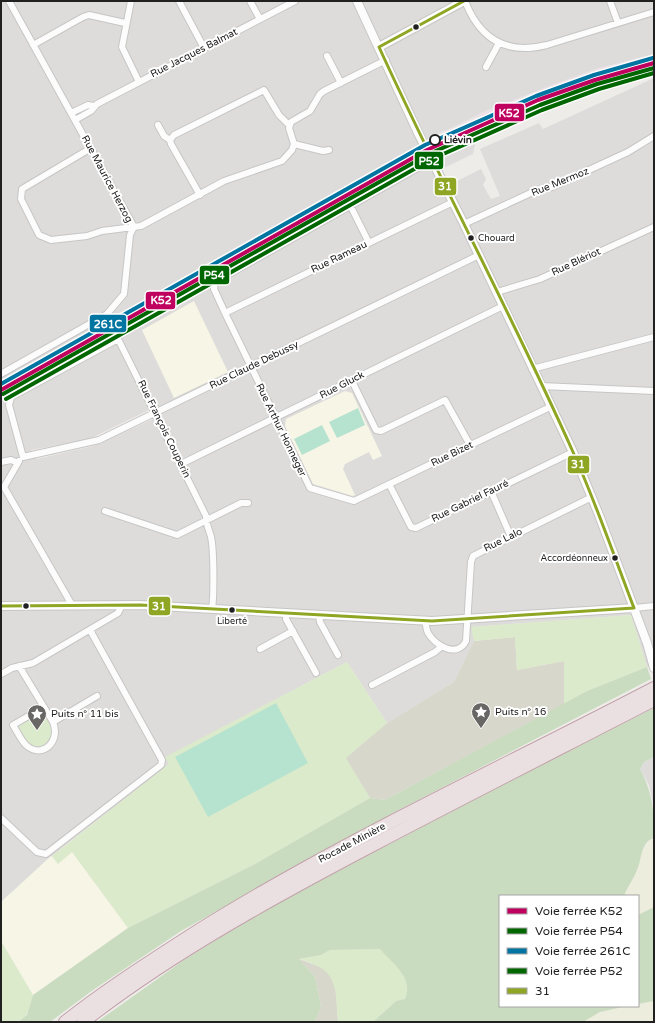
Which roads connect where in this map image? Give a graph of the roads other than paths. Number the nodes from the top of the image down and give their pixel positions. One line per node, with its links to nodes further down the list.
1 (9, 1): 14 (street, Rue Maurice Herzog)
2 (131, 1): 11 (street)
3 (179, 1): 16 (street)
4 (250, 1): 10 (street)
5 (295, 1): 10 (street, Rue Jacques Balmat)
6 (357, 1): 15 (street)
7 (465, 1): 13 (street); 15 (street)
8 (610, 1): 12 (street)
9 (654, 12): 12 (street)
10 (260, 19): 16 (street, Rue Jacques Balmat)
11 (126, 23): 14 (street); 20 (street)
12 (618, 23): 13 (street)
13 (499, 43): 19 (street)
14 (33, 45): 23 (street, Rue Maurice Herzog)
15 (379, 47): 18 (street)
16 (204, 48): 20 (street, Rue Jacques Balmat)
17 (327, 56): 21 (street)
18 (386, 60): 21 (street); 32 (street)
19 (486, 67)
20 (139, 82): 22 (street, Rue Jacques Balmat)
21 (341, 83): 26 (street)
22 (94, 106): 23 (street, Rue Jacques Balmat); 24 (street, Rue Jacques Balmat)
23 (72, 113): 24 (street, Rue Maurice Herzog)
24 (75, 120): 30 (street, Rue Maurice Herzog)
25 (158, 125): 28 (street)
26 (289, 125): 28 (street); 29 (street)
27 (654, 136): 36 (street, Rue Mermoz)
28 (170, 140): 33 (street)
29 (294, 144): 31 (street); 33 (street)
30 (91, 148): 37 (street, Rue Maurice Herzog); 37 (street)
31 (329, 150)
32 (432, 160): 34 (street); 35 (street)
33 (200, 195): 37 (street)
34 (453, 202): 36 (street); 39 (street, Rue Rameau)
35 (350, 205): 39 (street); 43 (street, Rue Arthur Honneger)
36 (464, 224): 40 (street)
37 (134, 227): 47 (street, Rue Maurice Herzog)
38 (654, 227): 41 (street, Rue Blériot)
39 (369, 243): 43 (street, Rue Rameau)
40 (479, 255): 41 (street); 45 (street, Rue Claude Debussy)
41 (497, 292): 42 (street)
42 (503, 306): 46 (street); 48 (street, Rue Gluck)
43 (225, 313): 45 (street, Rue Arthur Honneger)
44 (654, 337): 46 (street)
45 (251, 367): 52 (street, Rue Claude Debussy); 53 (street, Rue Arthur Honneger)
46 (532, 370): 49 (street)
47 (1, 374)
48 (352, 381): 53 (street, Rue Gluck); 54 (street)
49 (541, 386): 50 (street); 51 (street)
50 (654, 391)
51 (550, 407): 54 (street, Rue Bizet); 55 (street)
52 (155, 413): 56 (street, Rue Claude Debussy); 56 (street, Rue François Couperin); 59 (street, Rue François Couperin)
53 (276, 418): 59 (street, Rue Gluck); 64 (street, Rue Arthur Honneger)
54 (470, 445): 60 (street, Rue Bizet)
55 (573, 452): 62 (street, Rue Gabriel Fauré); 63 (street)
56 (23, 457): 58 (street)
57 (1, 462): 58 (street)
58 (18, 463): 61 (street)
59 (181, 464): 67 (street, Rue François Couperin)
60 (389, 484): 62 (street, Rue Gabriel Fauré); 64 (street, Rue Bizet)
61 (3, 488): 69 (street)
62 (491, 491): 68 (street)
63 (592, 497): 68 (street, Rue Lalo); 73 (street)
64 (354, 501)
65 (248, 503): 67 (street)
66 (105, 511): 67 (street)
67 (206, 520): 74 (street, Rue François Couperin)
68 (511, 537): 78 (street, Rue Lalo)
69 (72, 605): 70 (street); 71 (street)
70 (122, 605): 74 (street); 79 (street)
71 (1, 606)
72 (654, 606): 73 (street)
73 (634, 608): 78 (street); 84 (street)
74 (212, 609): 75 (street)
75 (286, 613): 76 (street); 80 (street)
76 (319, 615): 77 (street); 83 (street)
77 (425, 620): 78 (street); 81 (street)
78 (467, 620): 81 (street, Rue Lalo)
79 (90, 630): 85 (street); 94 (street)
80 (293, 631): 82 (street); 87 (street)
81 (441, 647): 88 (street)
82 (260, 649)
83 (338, 655)
84 (653, 665)
85 (19, 666): 86 (street); 92 (street)
86 (2, 671)
87 (316, 673)
88 (372, 685)
89 (654, 688): 95 (highway, Rocade Minière)
90 (97, 696): 93 (street)
91 (654, 700): 96 (highway, Rocade Minière)
92 (44, 707): 93 (street); 93 (street)
93 (53, 722)
94 (1, 818)
95 (65, 1022)
96 (82, 1022)

